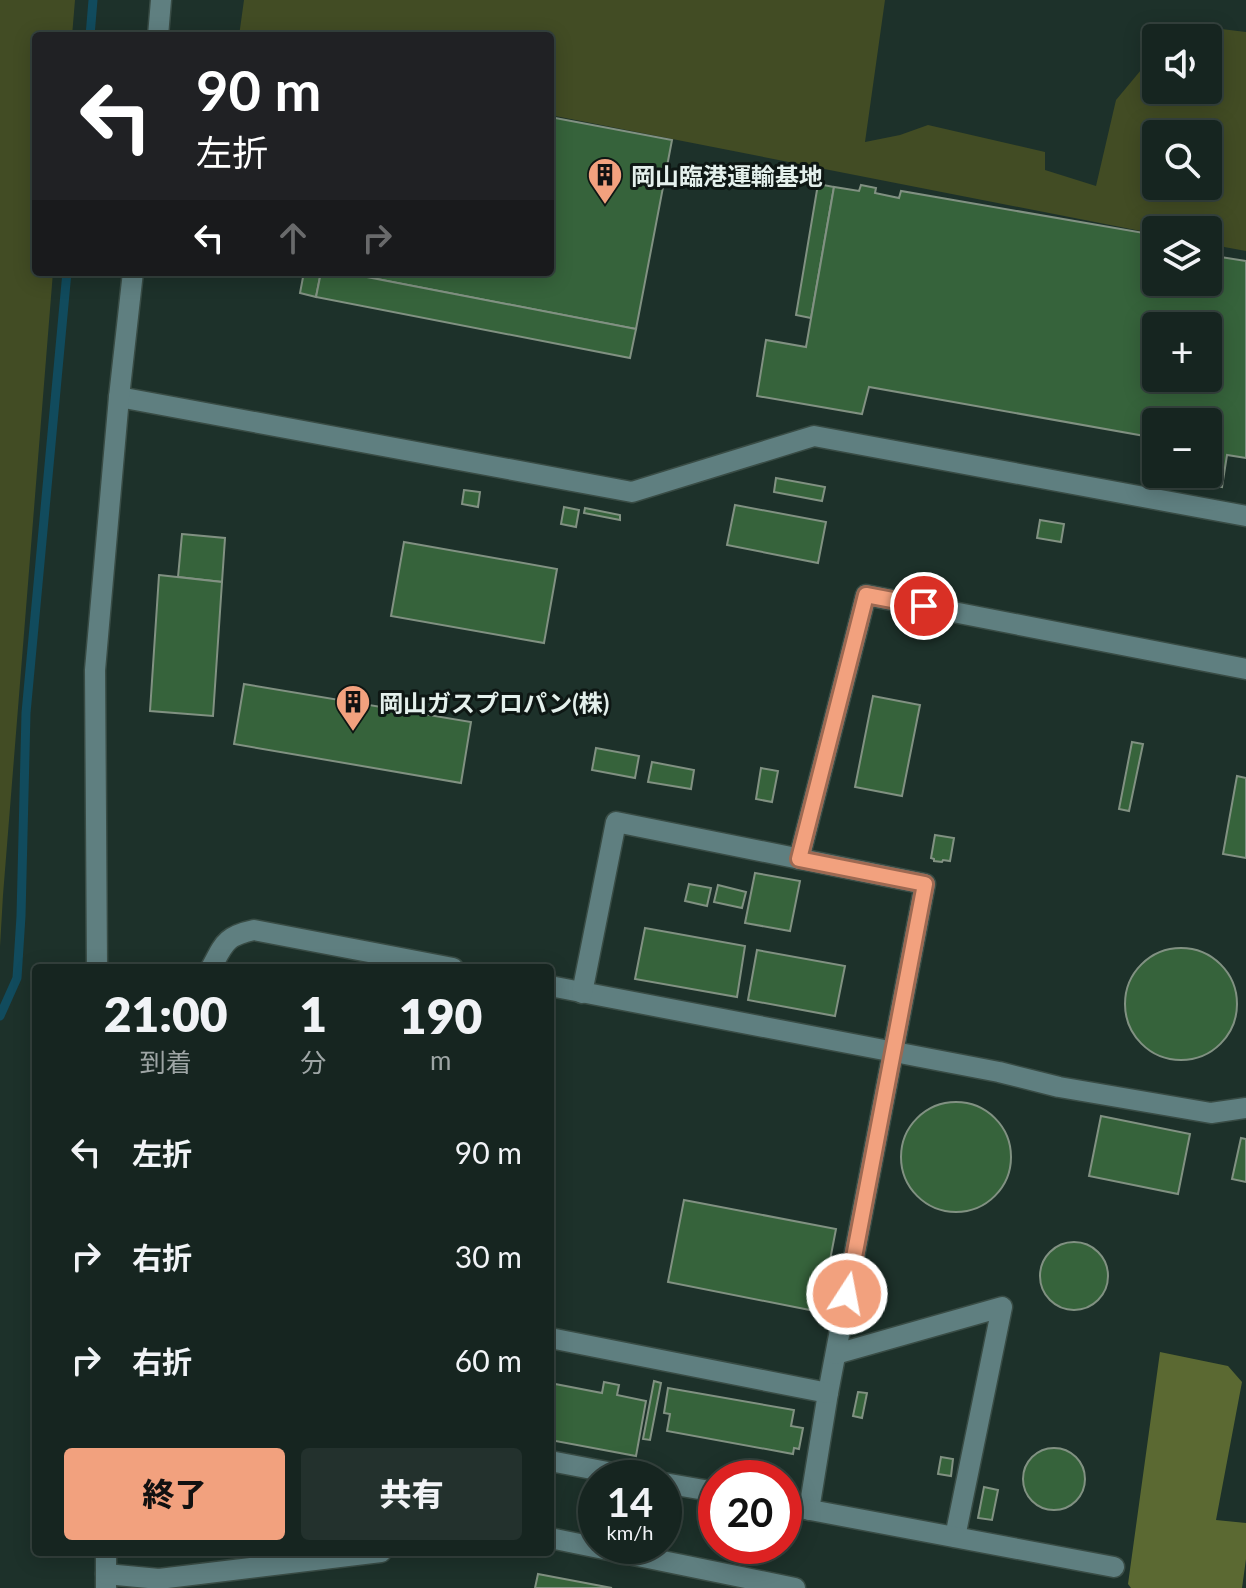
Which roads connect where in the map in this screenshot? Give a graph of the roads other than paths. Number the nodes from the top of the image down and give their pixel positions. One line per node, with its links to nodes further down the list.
1 (161, 0): 2 (street)
2 (158, 32)
3 (133, 276): 4 (street)
4 (119, 397): 5 (street); 8 (street)
5 (1246, 516)
6 (1246, 669): 7 (street)
7 (799, 859): 12 (street); 13 (street)
8 (97, 964)
9 (213, 964): 10 (street)
10 (432, 964)
11 (554, 987): 12 (street)
12 (582, 993): 13 (street)
13 (893, 1051): 14 (street); 16 (street)
14 (1246, 1108)
15 (554, 1339): 17 (street)
16 (836, 1354): 17 (street); 22 (street)
17 (828, 1393): 21 (street)
18 (554, 1462): 19 (street)
19 (578, 1466)
20 (802, 1509): 21 (street)
21 (809, 1510): 22 (street)
22 (955, 1537): 26 (street)
23 (554, 1539): 28 (street)
24 (106, 1556): 27 (street)
25 (348, 1556): 27 (street)
26 (1114, 1567)
27 (106, 1581)
28 (795, 1588)

